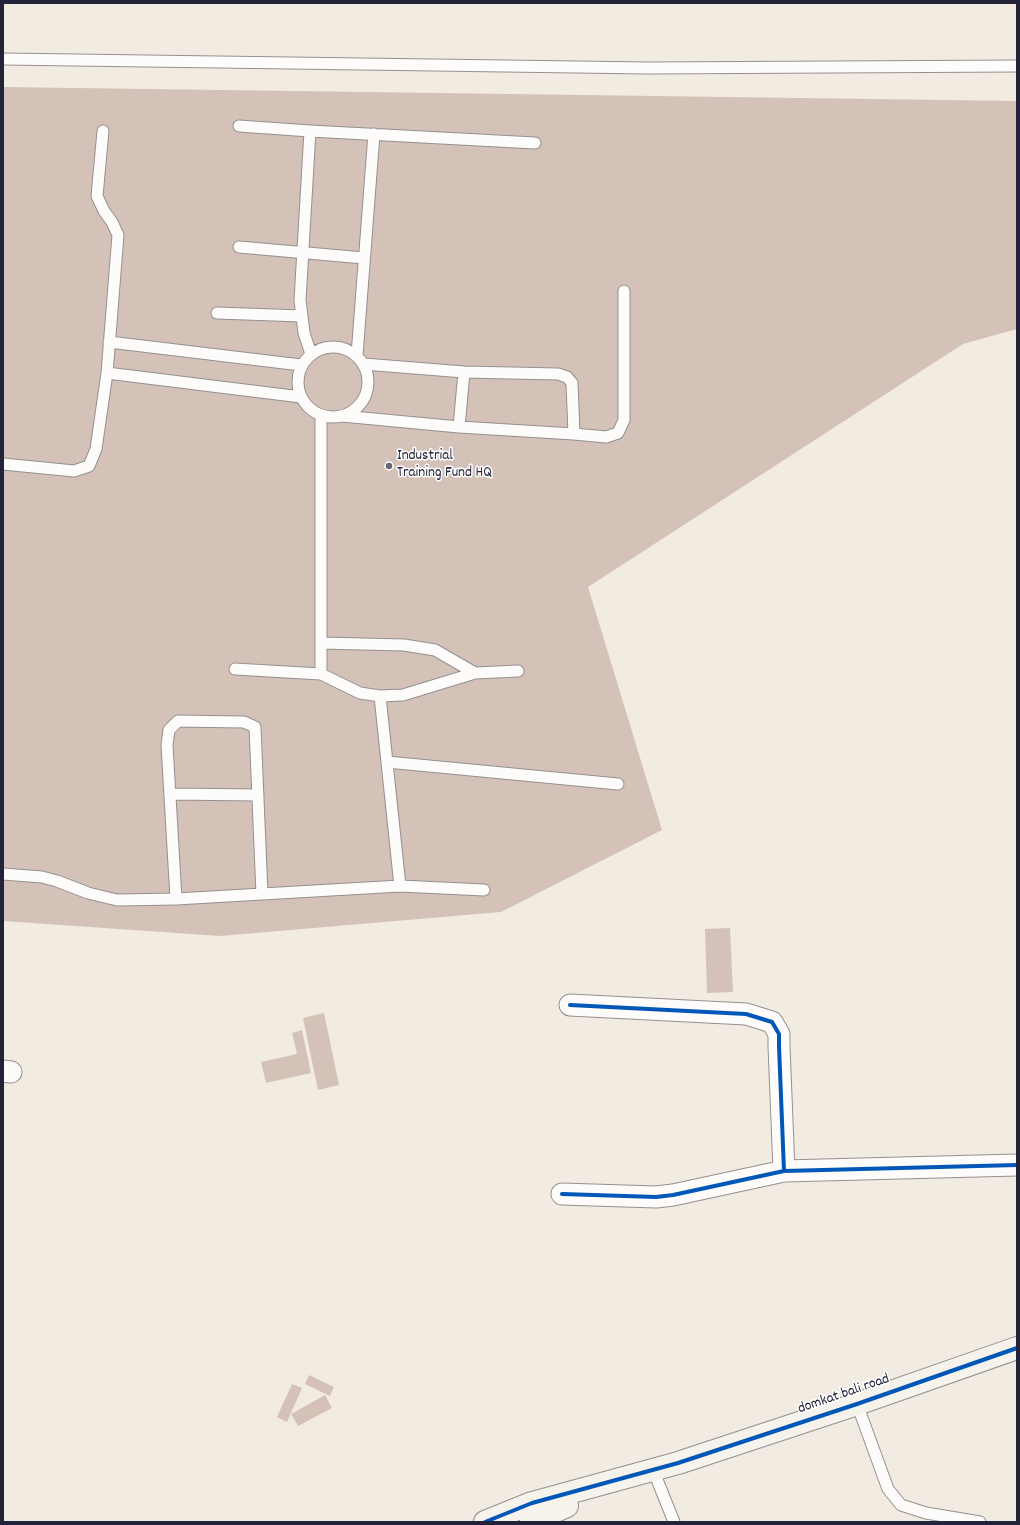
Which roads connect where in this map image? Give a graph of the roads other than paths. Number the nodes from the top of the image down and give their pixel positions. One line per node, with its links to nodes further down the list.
1 (3, 59): 2 (lane)
2 (1017, 66)
3 (239, 126): 5 (lane)
4 (103, 131): 14 (lane)
5 (310, 131): 6 (lane); 9 (lane)
6 (374, 134): 7 (lane); 10 (lane)
7 (535, 143)
8 (239, 247): 9 (lane)
9 (303, 253): 10 (lane); 13 (lane)
10 (364, 258): 16 (lane)
11 (624, 291): 24 (lane)
12 (217, 313): 13 (lane)
13 (302, 316): 15 (lane)
14 (109, 342): 17 (lane); 19 (lane)
15 (311, 354): 16 (lane); 17 (lane)
16 (360, 360): 18 (lane); 22 (lane)
17 (301, 365): 20 (lane)
18 (464, 372): 23 (lane); 24 (lane)
19 (107, 373): 20 (lane); 25 (lane)
20 (300, 397): 21 (lane)
21 (322, 416): 22 (lane); 26 (lane)
22 (342, 416): 23 (lane)
23 (460, 427): 24 (lane)
24 (574, 434)
25 (3, 464)
26 (322, 643): 29 (lane); 30 (lane)
27 (235, 668): 30 (lane)
28 (518, 671): 29 (lane)
29 (475, 673): 31 (lane)
30 (321, 674): 31 (lane)
31 (380, 696): 32 (lane)
32 (387, 762): 33 (lane); 37 (lane)
33 (618, 784)
34 (170, 794): 35 (lane); 35 (lane); 40 (lane)
35 (258, 795): 39 (lane)
36 (3, 874): 40 (lane)
37 (400, 886): 38 (lane); 39 (lane)
38 (484, 890)
39 (262, 894): 40 (lane)
40 (176, 899)
41 (570, 1005): 43 (street)
42 (1017, 1165): 43 (street)
43 (784, 1171): 44 (street)
44 (562, 1194)
45 (1017, 1348): 46 (street, domkat bali road)
46 (857, 1404): 47 (street, domkat bali road); 52 (lane)
47 (678, 1463): 48 (street); 49 (street)
48 (654, 1472): 50 (street); 51 (lane)
49 (485, 1522)
50 (531, 1522)
51 (674, 1522)
52 (980, 1522)

